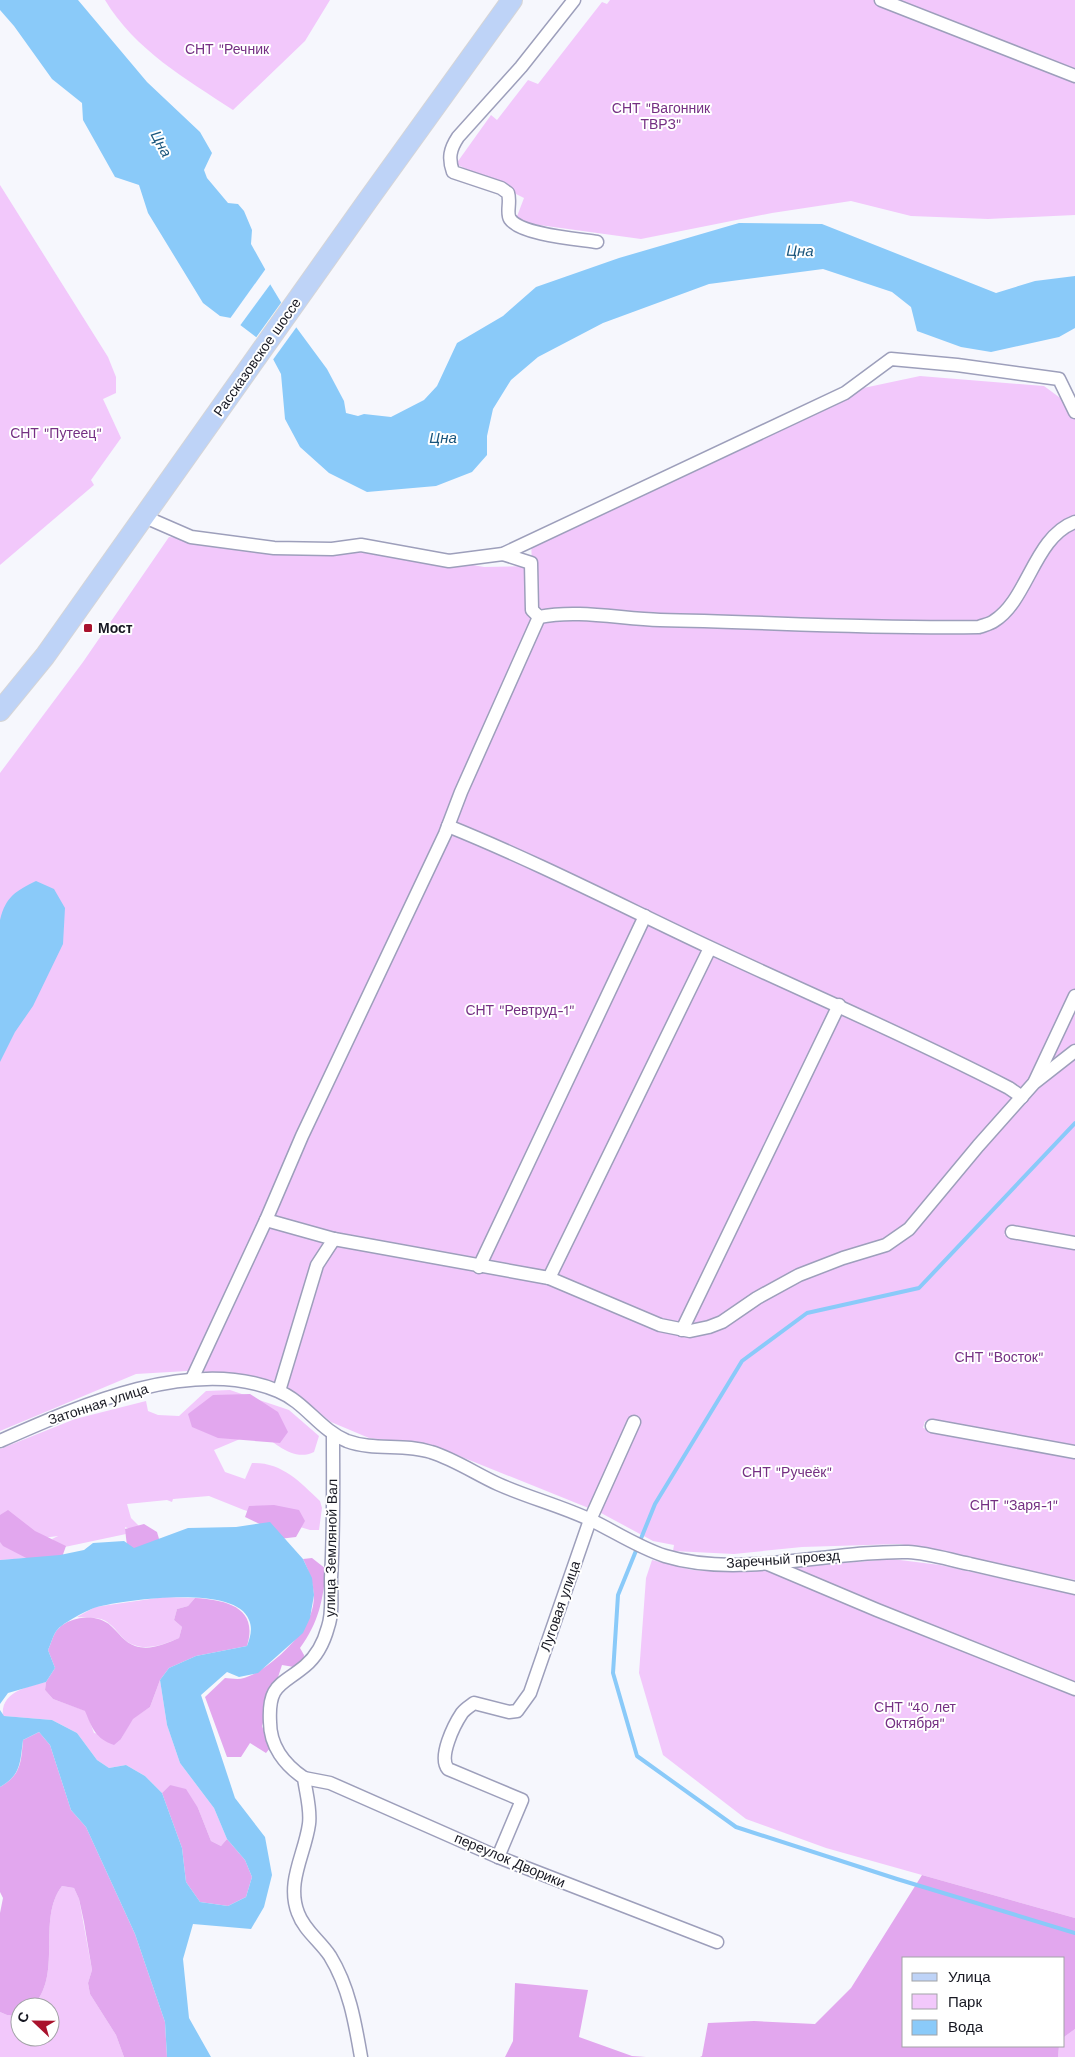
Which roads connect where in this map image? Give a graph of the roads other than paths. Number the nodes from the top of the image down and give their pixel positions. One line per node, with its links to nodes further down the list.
1 (512, 0): 7 (main road, Рассказовское шоссе)
2 (574, 0): 5 (street)
3 (882, 0): 4 (street)
4 (1075, 76)
5 (597, 242)
6 (1075, 412): 9 (street)
7 (145, 517): 9 (street); 11 (main road, Рассказовское шоссе)
8 (1075, 522): 10 (street)
9 (503, 554): 10 (street)
10 (539, 617): 12 (street)
11 (0, 711)
12 (448, 826): 13 (street); 20 (street)
13 (645, 916): 14 (street); 24 (street)
14 (710, 948): 16 (street); 25 (street)
15 (1075, 996): 18 (street)
16 (838, 1005): 19 (street); 26 (street)
17 (1075, 1050): 18 (street)
18 (1034, 1083): 19 (street)
19 (1022, 1097): 26 (street)
20 (266, 1220): 22 (street); 27 (street)
21 (1012, 1232): 23 (street)
22 (334, 1239): 24 (street); 28 (street)
23 (1075, 1243)
24 (479, 1267): 25 (street)
25 (549, 1278): 26 (street)
26 (682, 1330)
27 (192, 1379): 28 (street, Затонная улица); 32 (street, Затонная улица)
28 (279, 1391): 31 (street, Затонная улица)
29 (634, 1422): 34 (street, Луговая улица)
30 (932, 1426): 33 (street)
31 (333, 1434): 34 (street, Заречный проезд); 38 (street, улица Земляной Вал)
32 (0, 1441)
33 (1075, 1452)
34 (590, 1520): 35 (street, Заречный проезд); 39 (street, Луговая улица)
35 (766, 1563): 36 (street, Заречный проезд); 37 (street)
36 (1075, 1588)
37 (1075, 1688)
38 (304, 1778): 39 (street, переулок Дворики); 41 (street)
39 (498, 1857): 40 (street, переулок Дворики)
40 (717, 1942)
41 (361, 2057)

